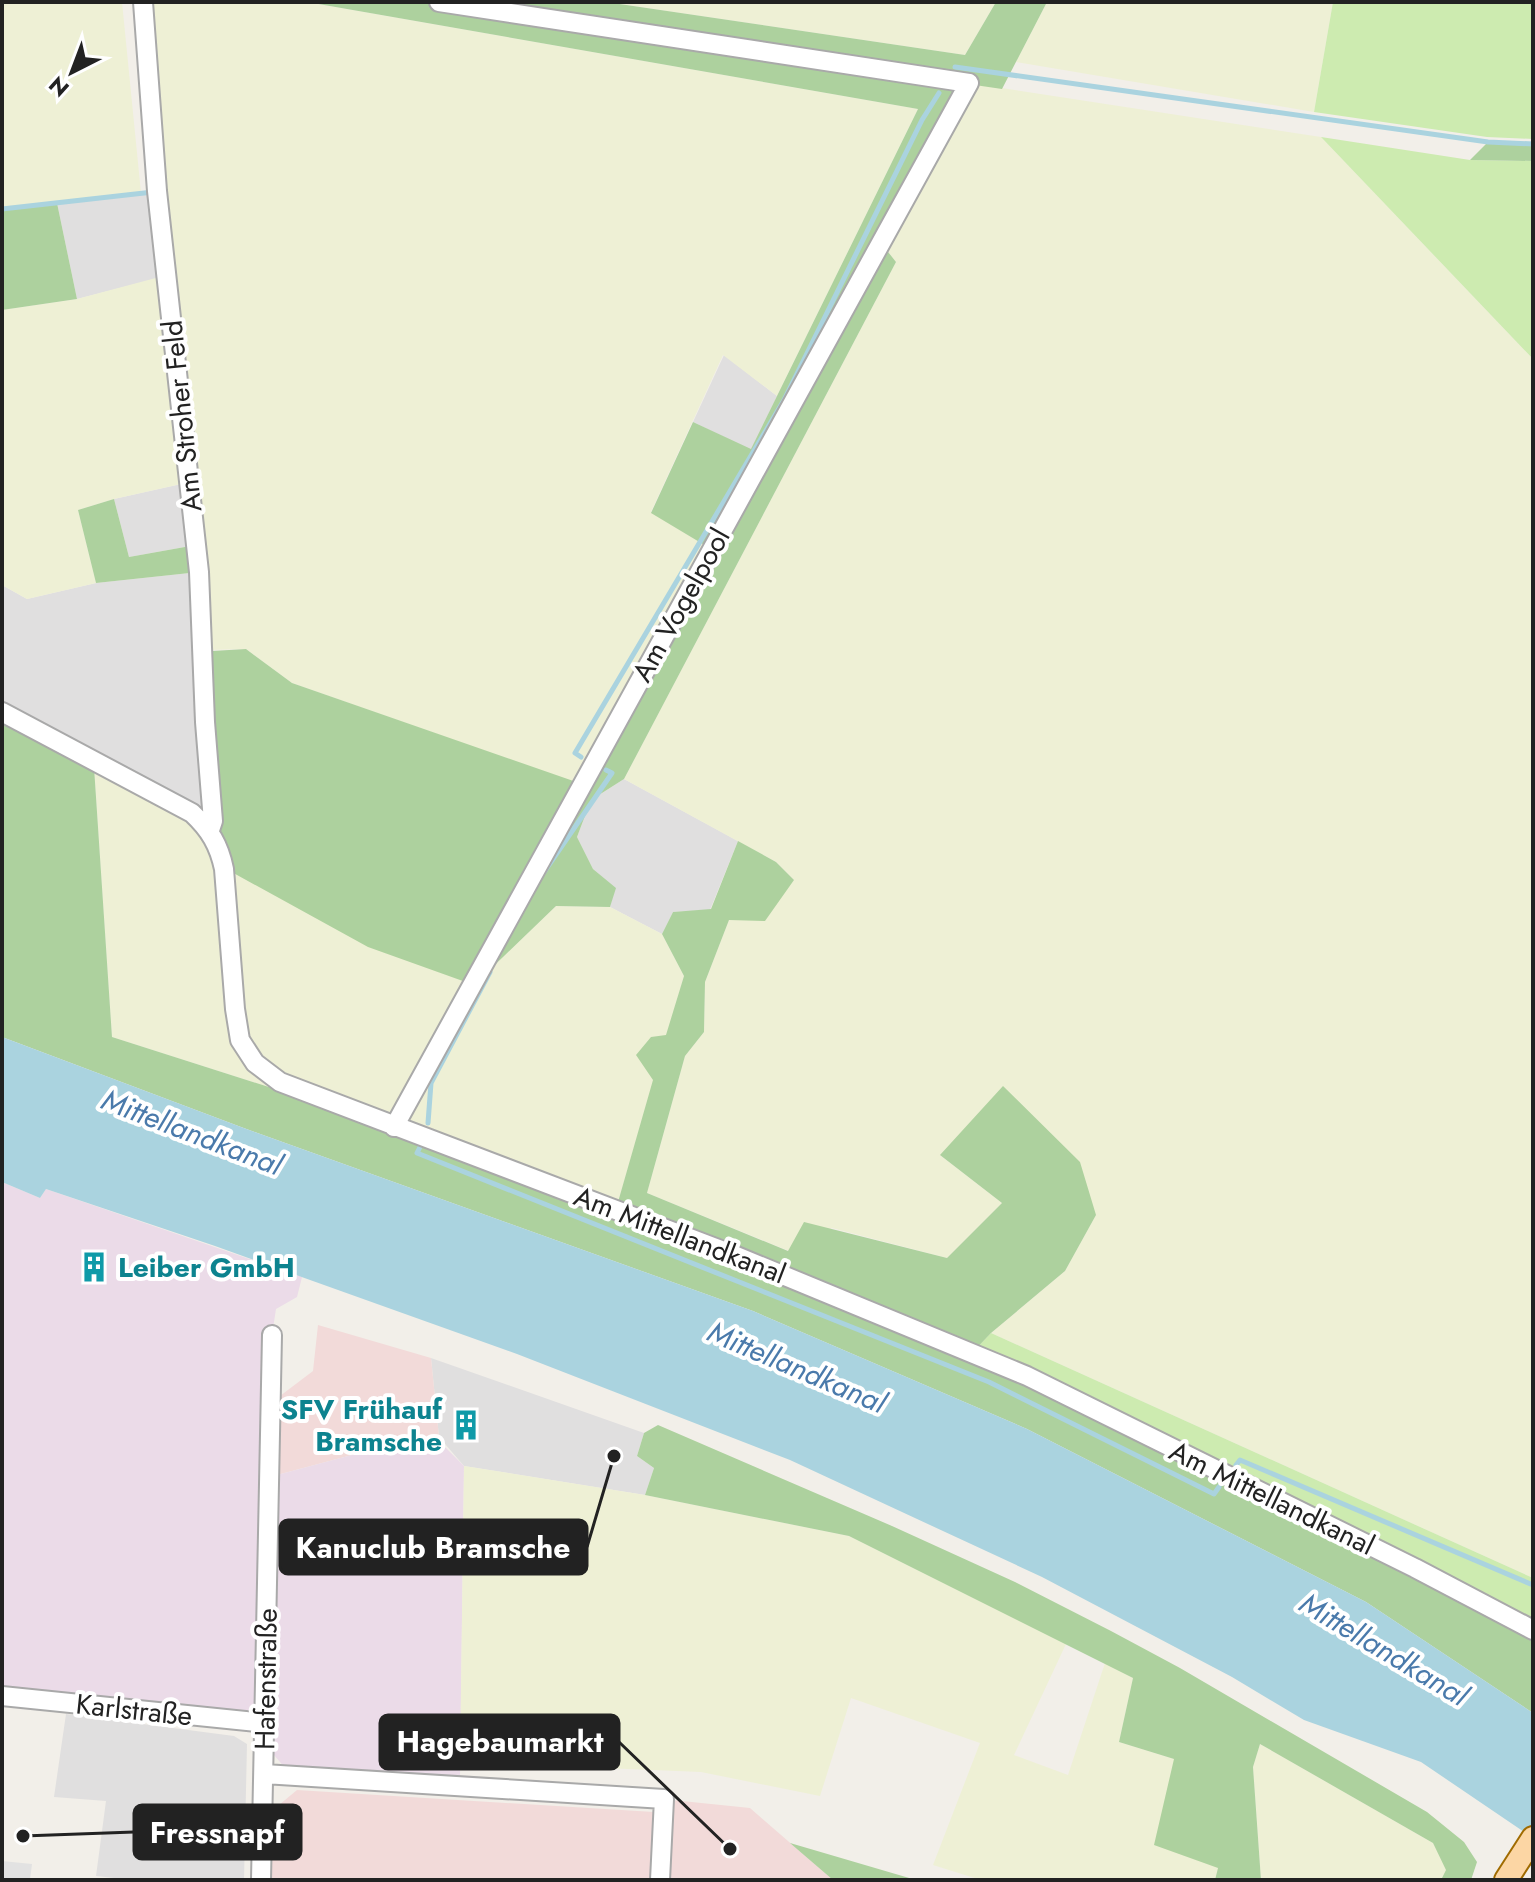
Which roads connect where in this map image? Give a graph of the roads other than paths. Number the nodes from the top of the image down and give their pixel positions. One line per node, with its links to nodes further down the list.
1 (143, 2): 4 (street, Am Stroher Feld)
2 (439, 2): 5 (street, Am Vogelpool)
3 (2, 712): 4 (street)
4 (210, 830): 5 (street, Am Mittellandkanal)
5 (394, 1127): 7 (street, Am Mittellandkanal)
6 (272, 1335): 9 (street, Hafenstraße)
7 (1533, 1630)
8 (2, 1696): 9 (street, Karlstraße)
9 (266, 1723): 10 (street, Hafenstraße)
10 (264, 1774): 12 (street, Hafenstraße); 13 (street)
11 (1531, 1842): 14 (main road)
12 (261, 1880)
13 (660, 1880)
14 (1506, 1880)

